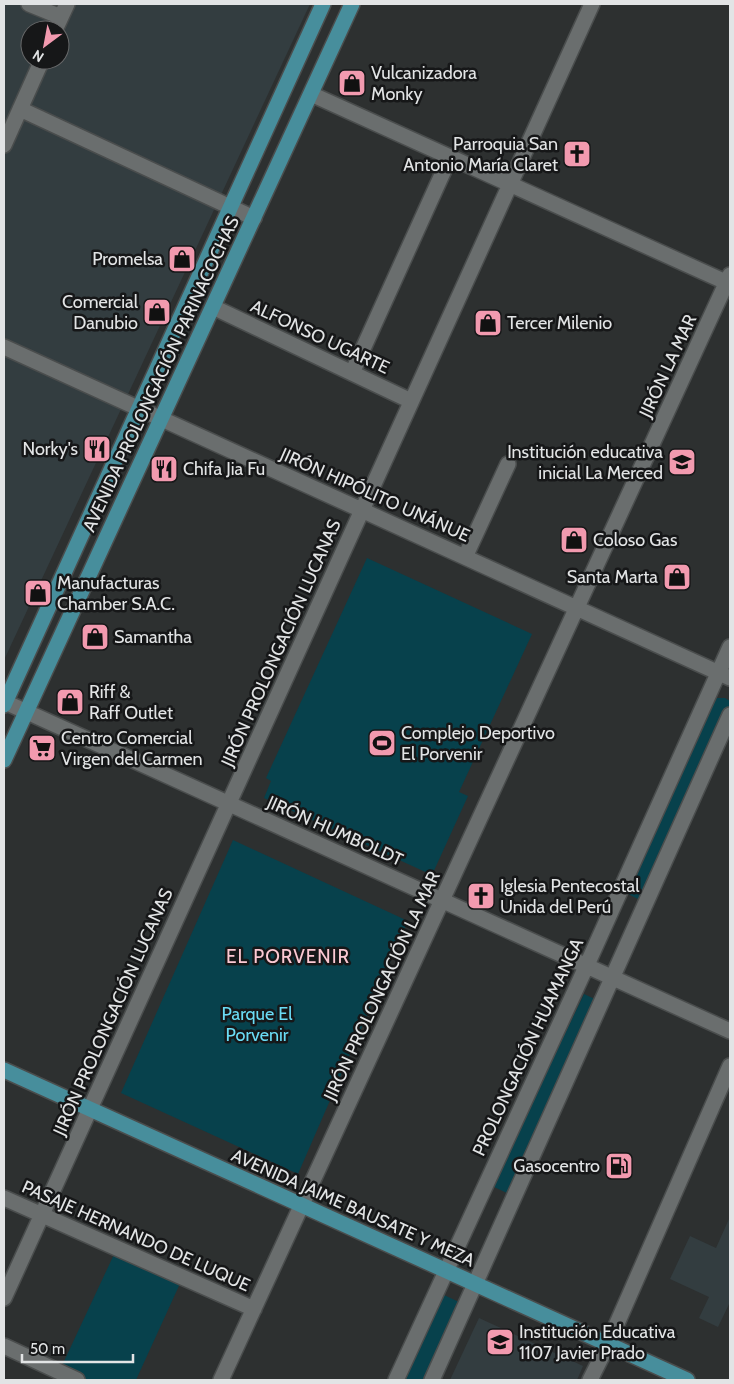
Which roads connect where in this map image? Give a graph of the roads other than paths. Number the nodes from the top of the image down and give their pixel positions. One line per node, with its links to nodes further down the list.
1 (29, 4): 5 (street)
2 (323, 4): 12 (main road, AVENIDA PROLONGACIÓN PARINACOCHAS)
3 (352, 4): 7 (main road, AVENIDA PROLONGACIÓN PARINACOCHAS)
4 (592, 4): 11 (street, JIRÓN PROLONGACIÓN LUCANAS)
5 (61, 17)
6 (38, 70): 8 (street)
7 (311, 94): 10 (street); 13 (main road, AVENIDA PROLONGACIÓN PARINACOCHAS)
8 (20, 109): 9 (street); 12 (street)
9 (4, 145)
10 (450, 157): 11 (street); 17 (street)
11 (510, 184): 14 (street); 18 (street, JIRÓN PROLONGACIÓN LUCANAS)
12 (231, 207): 13 (street); 19 (main road, AVENIDA PROLONGACIÓN PARINACOCHAS)
13 (254, 218): 15 (main road, AVENIDA PROLONGACIÓN PARINACOCHAS)
14 (729, 280): 24 (street, JIRÓN LA MAR)
15 (213, 307): 17 (street, ALFONSO UGARTE); 20 (main road, AVENIDA PROLONGACIÓN PARINACOCHAS)
16 (4, 347): 19 (street, JIRÓN HIPÓLITO UNÁNUE)
17 (352, 373): 18 (street, ALFONSO UGARTE)
18 (411, 401): 22 (street, JIRÓN PROLONGACIÓN LUCANAS)
19 (139, 409): 20 (street, JIRÓN HIPÓLITO UNÁNUE); 27 (main road, AVENIDA PROLONGACIÓN PARINACOCHAS)
20 (161, 419): 22 (street, JIRÓN HIPÓLITO UNÁNUE); 28 (main road, AVENIDA PROLONGACIÓN PARINACOCHAS)
21 (508, 464): 23 (street)
22 (362, 510): 23 (street, JIRÓN HIPÓLITO UNÁNUE); 31 (street, JIRÓN PROLONGACIÓN LUCANAS)
23 (465, 557): 24 (street, JIRÓN HIPÓLITO UNÁNUE)
24 (577, 608): 26 (street, JIRÓN HIPÓLITO UNÁNUE); 32 (street, JIRÓN PROLONGACIÓN LA MAR)
25 (730, 647): 26 (street, PROLONGACIÓN HUAMANGA)
26 (725, 676): 33 (street, PROLONGACIÓN HUAMANGA)
27 (4, 704): 28 (street, JIRÓN HUMBOLDT)
28 (26, 712): 30 (main road, AVENIDA PROLONGACIÓN PARINACOCHAS); 31 (street, JIRÓN HUMBOLDT)
29 (730, 715): 34 (street)
30 (4, 760)
31 (229, 804): 32 (street, JIRÓN HUMBOLDT); 38 (street, JIRÓN PROLONGACIÓN LUCANAS)
32 (442, 900): 33 (street, JIRÓN HUMBOLDT); 40 (street, JIRÓN PROLONGACIÓN LA MAR)
33 (586, 967): 34 (street, JIRÓN HUMBOLDT); 42 (street, PROLONGACIÓN HUAMANGA)
34 (611, 978): 35 (street, JIRÓN HUMBOLDT); 43 (street)
35 (730, 1032)
36 (730, 1066): 46 (street)
37 (4, 1070): 38 (main road, AVENIDA JAIME BAUSATE Y MEZA)
38 (90, 1109): 40 (main road, AVENIDA JAIME BAUSATE Y MEZA); 41 (street, JIRÓN PROLONGACIÓN LUCANAS)
39 (4, 1198): 41 (street, PASAJE HERNANDO DE LUQUE)
40 (301, 1205): 42 (main road, AVENIDA JAIME BAUSATE Y MEZA); 45 (street, JIRÓN PROLONGACIÓN LA MAR)
41 (42, 1215): 44 (street, JIRÓN PROLONGACIÓN LUCANAS); 45 (street, PASAJE HERNANDO DE LUQUE)
42 (446, 1271): 43 (main road, AVENIDA JAIME BAUSATE Y MEZA); 50 (street, PROLONGACIÓN HUAMANGA)
43 (475, 1284): 46 (main road, AVENIDA JAIME BAUSATE Y MEZA); 51 (street)
44 (4, 1298)
45 (254, 1308): 49 (street, JIRÓN PROLONGACIÓN LA MAR)
46 (608, 1344): 52 (street); 53 (main road, AVENIDA JAIME BAUSATE Y MEZA)
47 (4, 1346): 48 (street)
48 (77, 1380)
49 (220, 1380)
50 (396, 1380)
51 (432, 1380)
52 (590, 1380)
53 (687, 1380)

